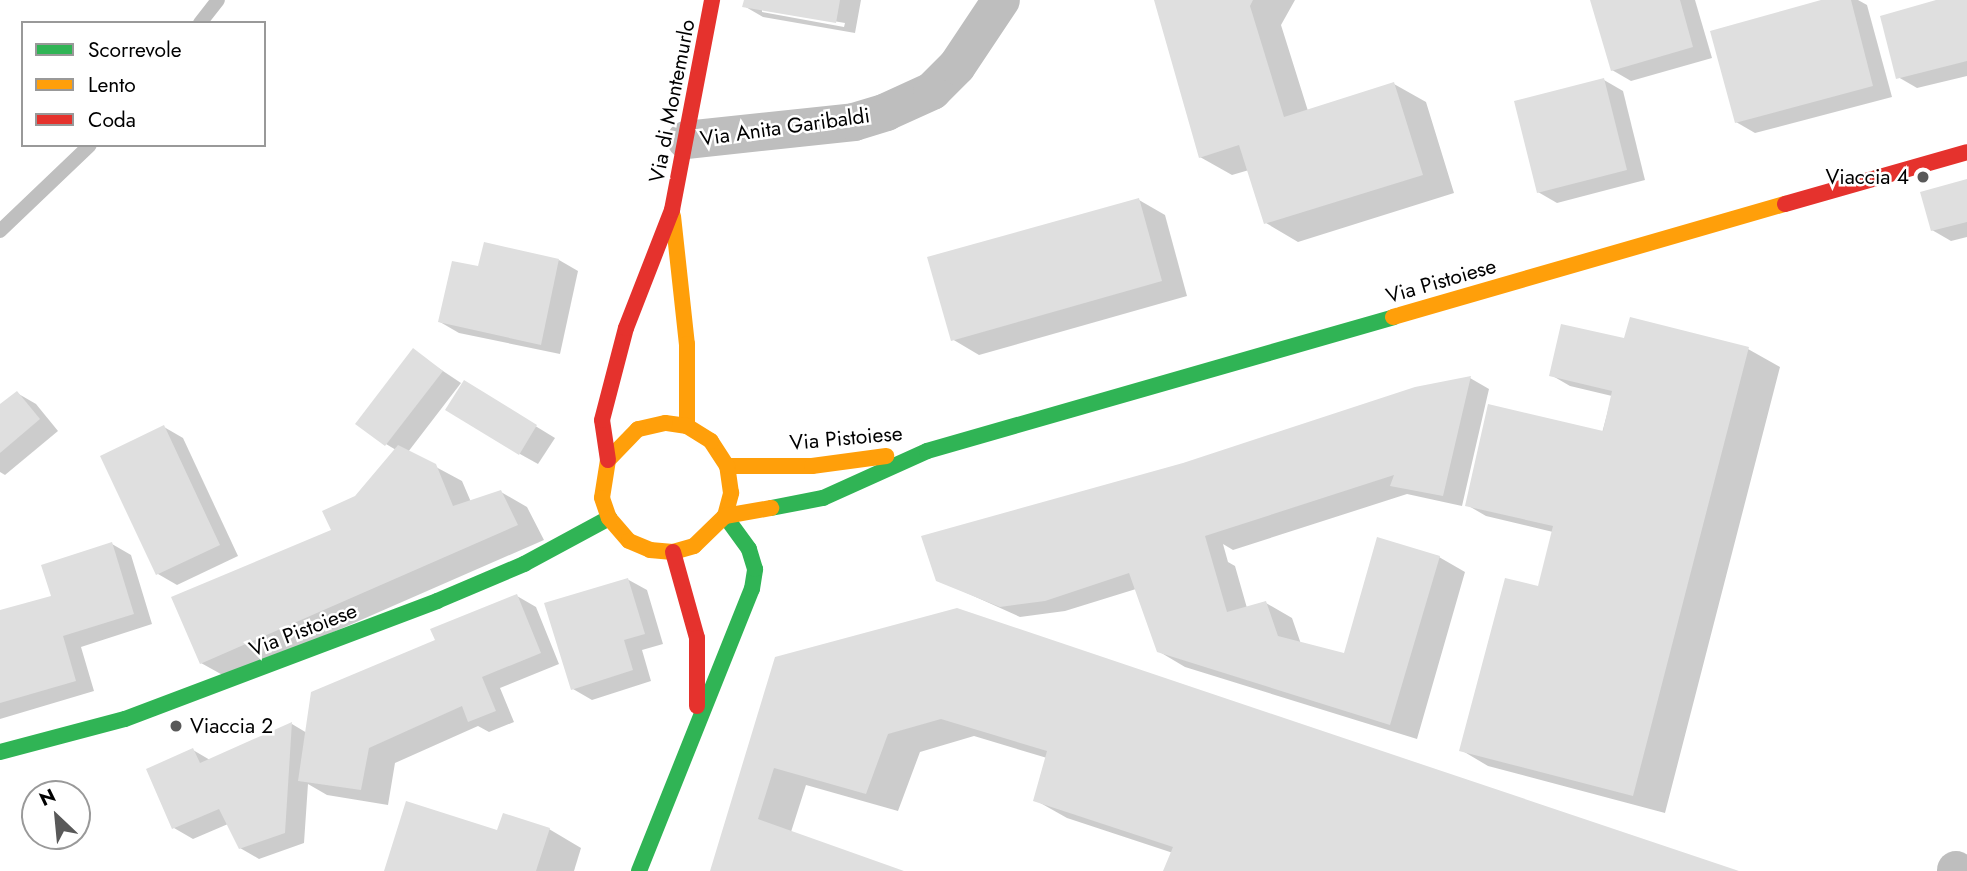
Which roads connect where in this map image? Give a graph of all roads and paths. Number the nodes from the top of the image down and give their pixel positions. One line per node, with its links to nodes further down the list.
1 (712, 0): 3 (main road, Via di Montemurlo)
2 (1001, 0): 3 (street, Via Anita Garibaldi)
3 (687, 140): 5 (main road, Via di Montemurlo)
4 (1967, 152): 7 (main road, Via Pistoiese)
5 (673, 210): 6 (main road, Via di Montemurlo); 8 (main road, Via di Montemurlo)
6 (687, 426): 8 (main road); 9 (main road)
7 (927, 451): 9 (main road, Via Pistoiese); 10 (main road, Via Pistoiese)
8 (608, 460): 11 (main road)
9 (727, 466): 10 (main road)
10 (725, 516): 12 (main road); 13 (main road)
11 (609, 517): 12 (main road); 14 (main road, Via Pistoiese)
12 (673, 552): 13 (main road)
13 (696, 726): 15 (main road)
14 (0, 752)
15 (639, 871)

